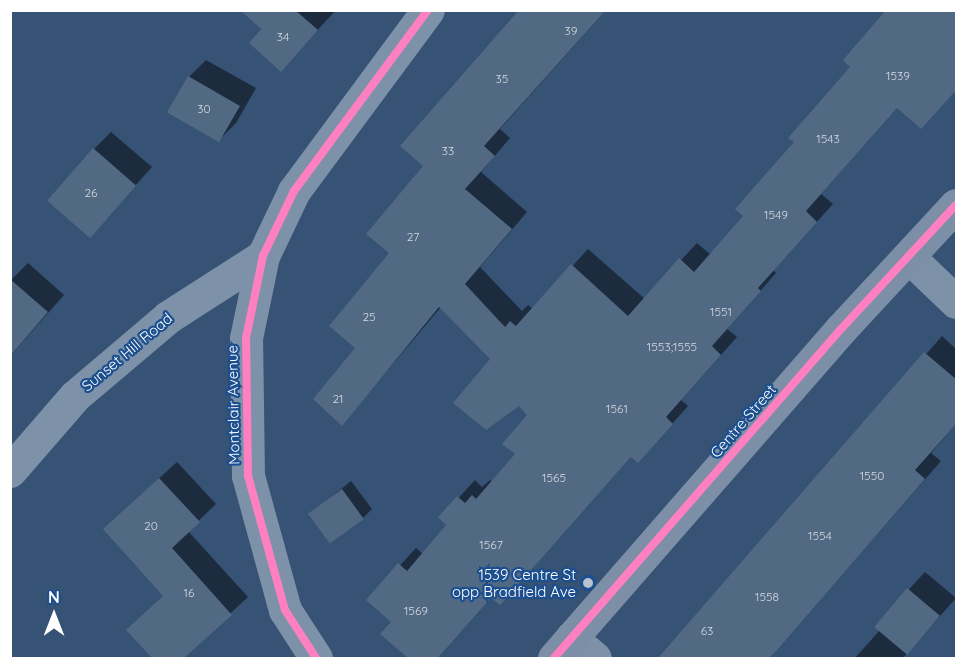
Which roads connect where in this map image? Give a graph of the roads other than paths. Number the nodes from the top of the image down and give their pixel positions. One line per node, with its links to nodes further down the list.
1 (428, 10): 3 (street, Montclair Avenue)
2 (957, 205): 4 (main road, Centre Street)
3 (263, 256): 6 (street, Sunset Hill Road); 8 (street, Montclair Avenue)
4 (910, 258): 5 (street); 7 (main road, Centre Street)
5 (957, 302)
6 (10, 471)
7 (573, 652)
8 (316, 658)

